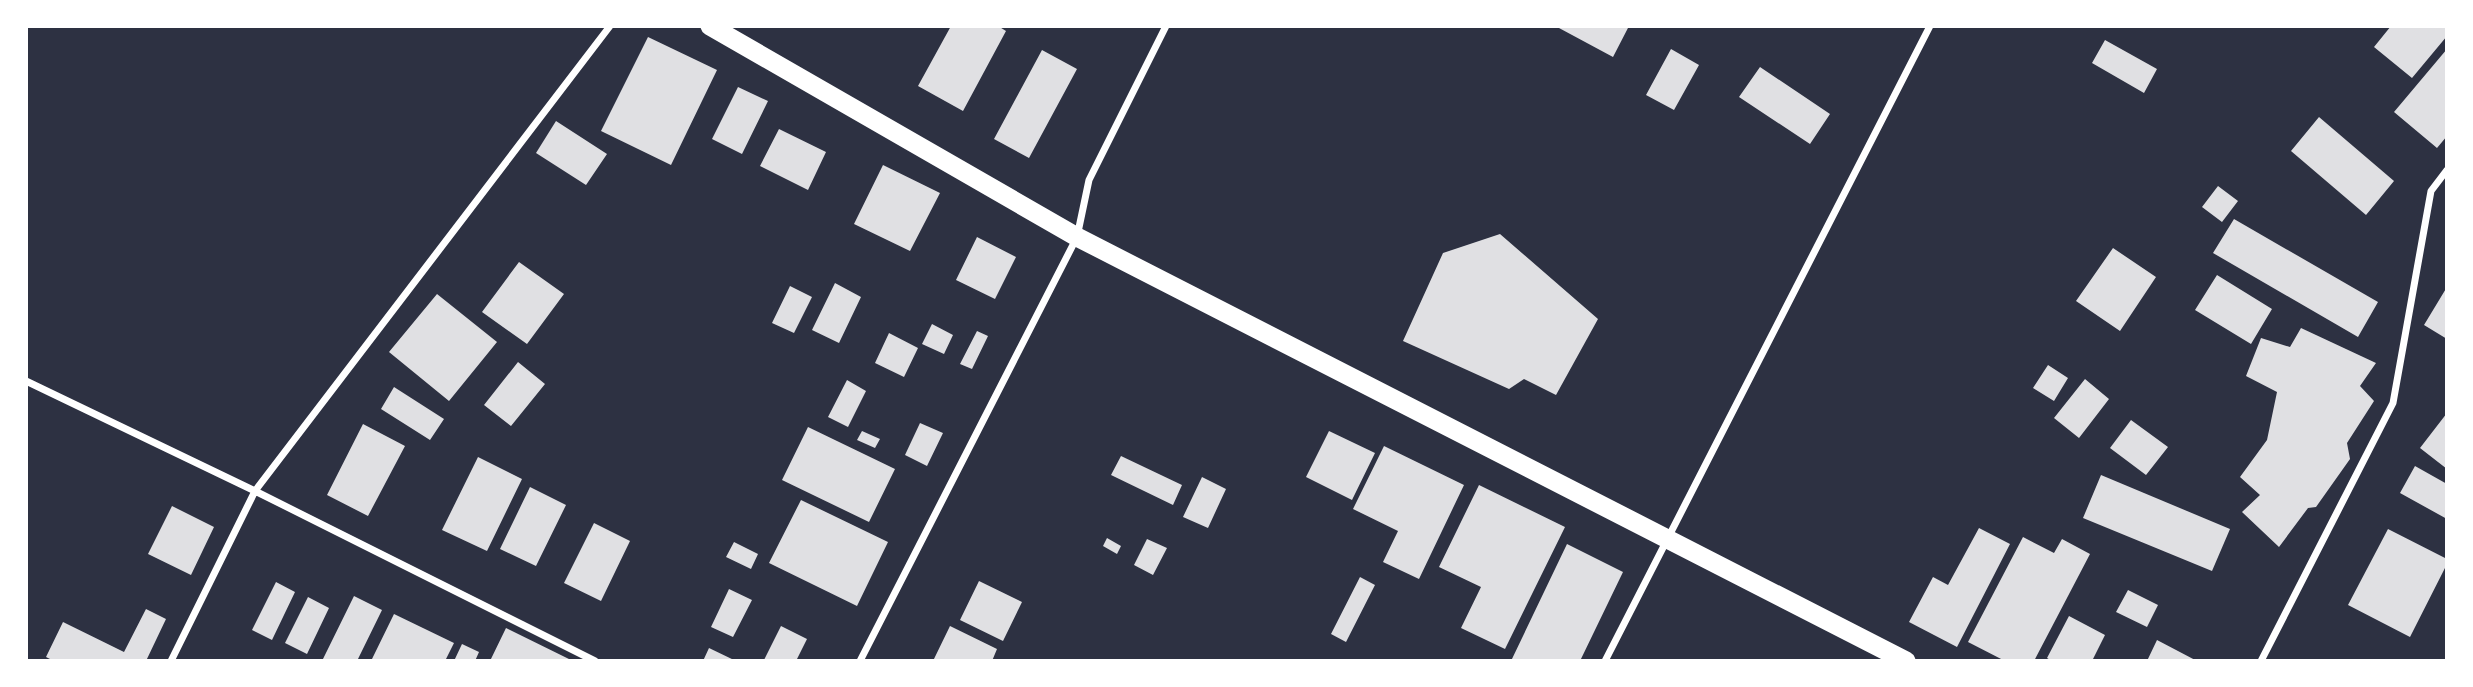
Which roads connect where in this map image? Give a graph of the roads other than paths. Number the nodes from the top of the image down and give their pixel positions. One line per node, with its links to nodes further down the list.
1 (610, 26): 8 (street)
2 (710, 26): 6 (highway)
3 (1166, 26): 6 (street)
4 (1930, 26): 9 (street)
5 (2447, 170): 15 (street)
6 (1077, 237): 9 (highway); 12 (street)
7 (26, 381): 8 (street)
8 (255, 491): 10 (street); 11 (street)
9 (1667, 538): 13 (street); 14 (highway)
10 (171, 661)
11 (595, 661)
12 (860, 661)
13 (1605, 661)
14 (1906, 661)
15 (2261, 661)

